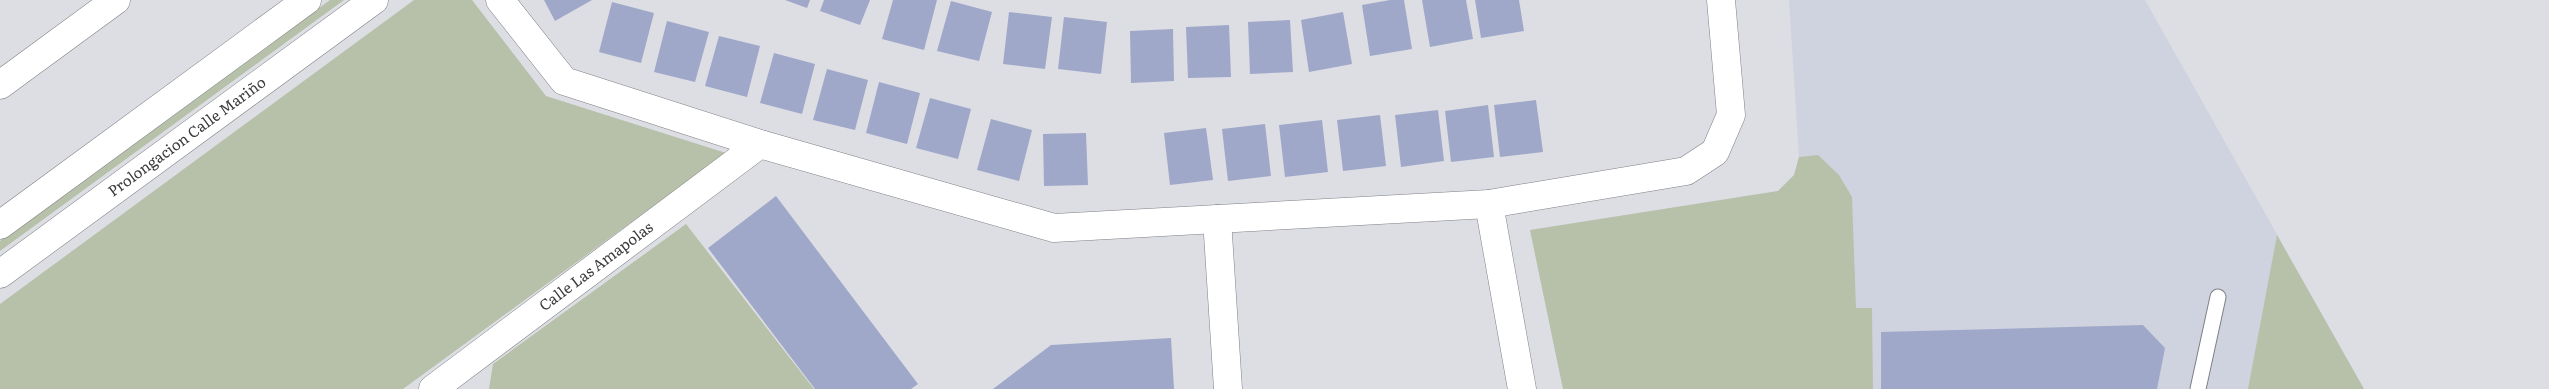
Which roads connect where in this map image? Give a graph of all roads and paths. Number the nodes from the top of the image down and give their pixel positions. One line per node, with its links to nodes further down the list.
1 (116, 0): 6 (street)
2 (306, 0): 10 (street)
3 (374, 0): 11 (street, Prolongacion Calle Mariño)
4 (500, 0): 7 (street)
5 (1721, 0): 8 (street)
6 (0, 85)
7 (760, 144): 9 (street); 13 (street, Calle Las Amapolas)
8 (1489, 204): 9 (street); 15 (street)
9 (1217, 219): 14 (street)
10 (0, 224)
11 (0, 274)
12 (2218, 297): 16 (lane)
13 (438, 388)
14 (1228, 389)
15 (1522, 389)
16 (2198, 389)

